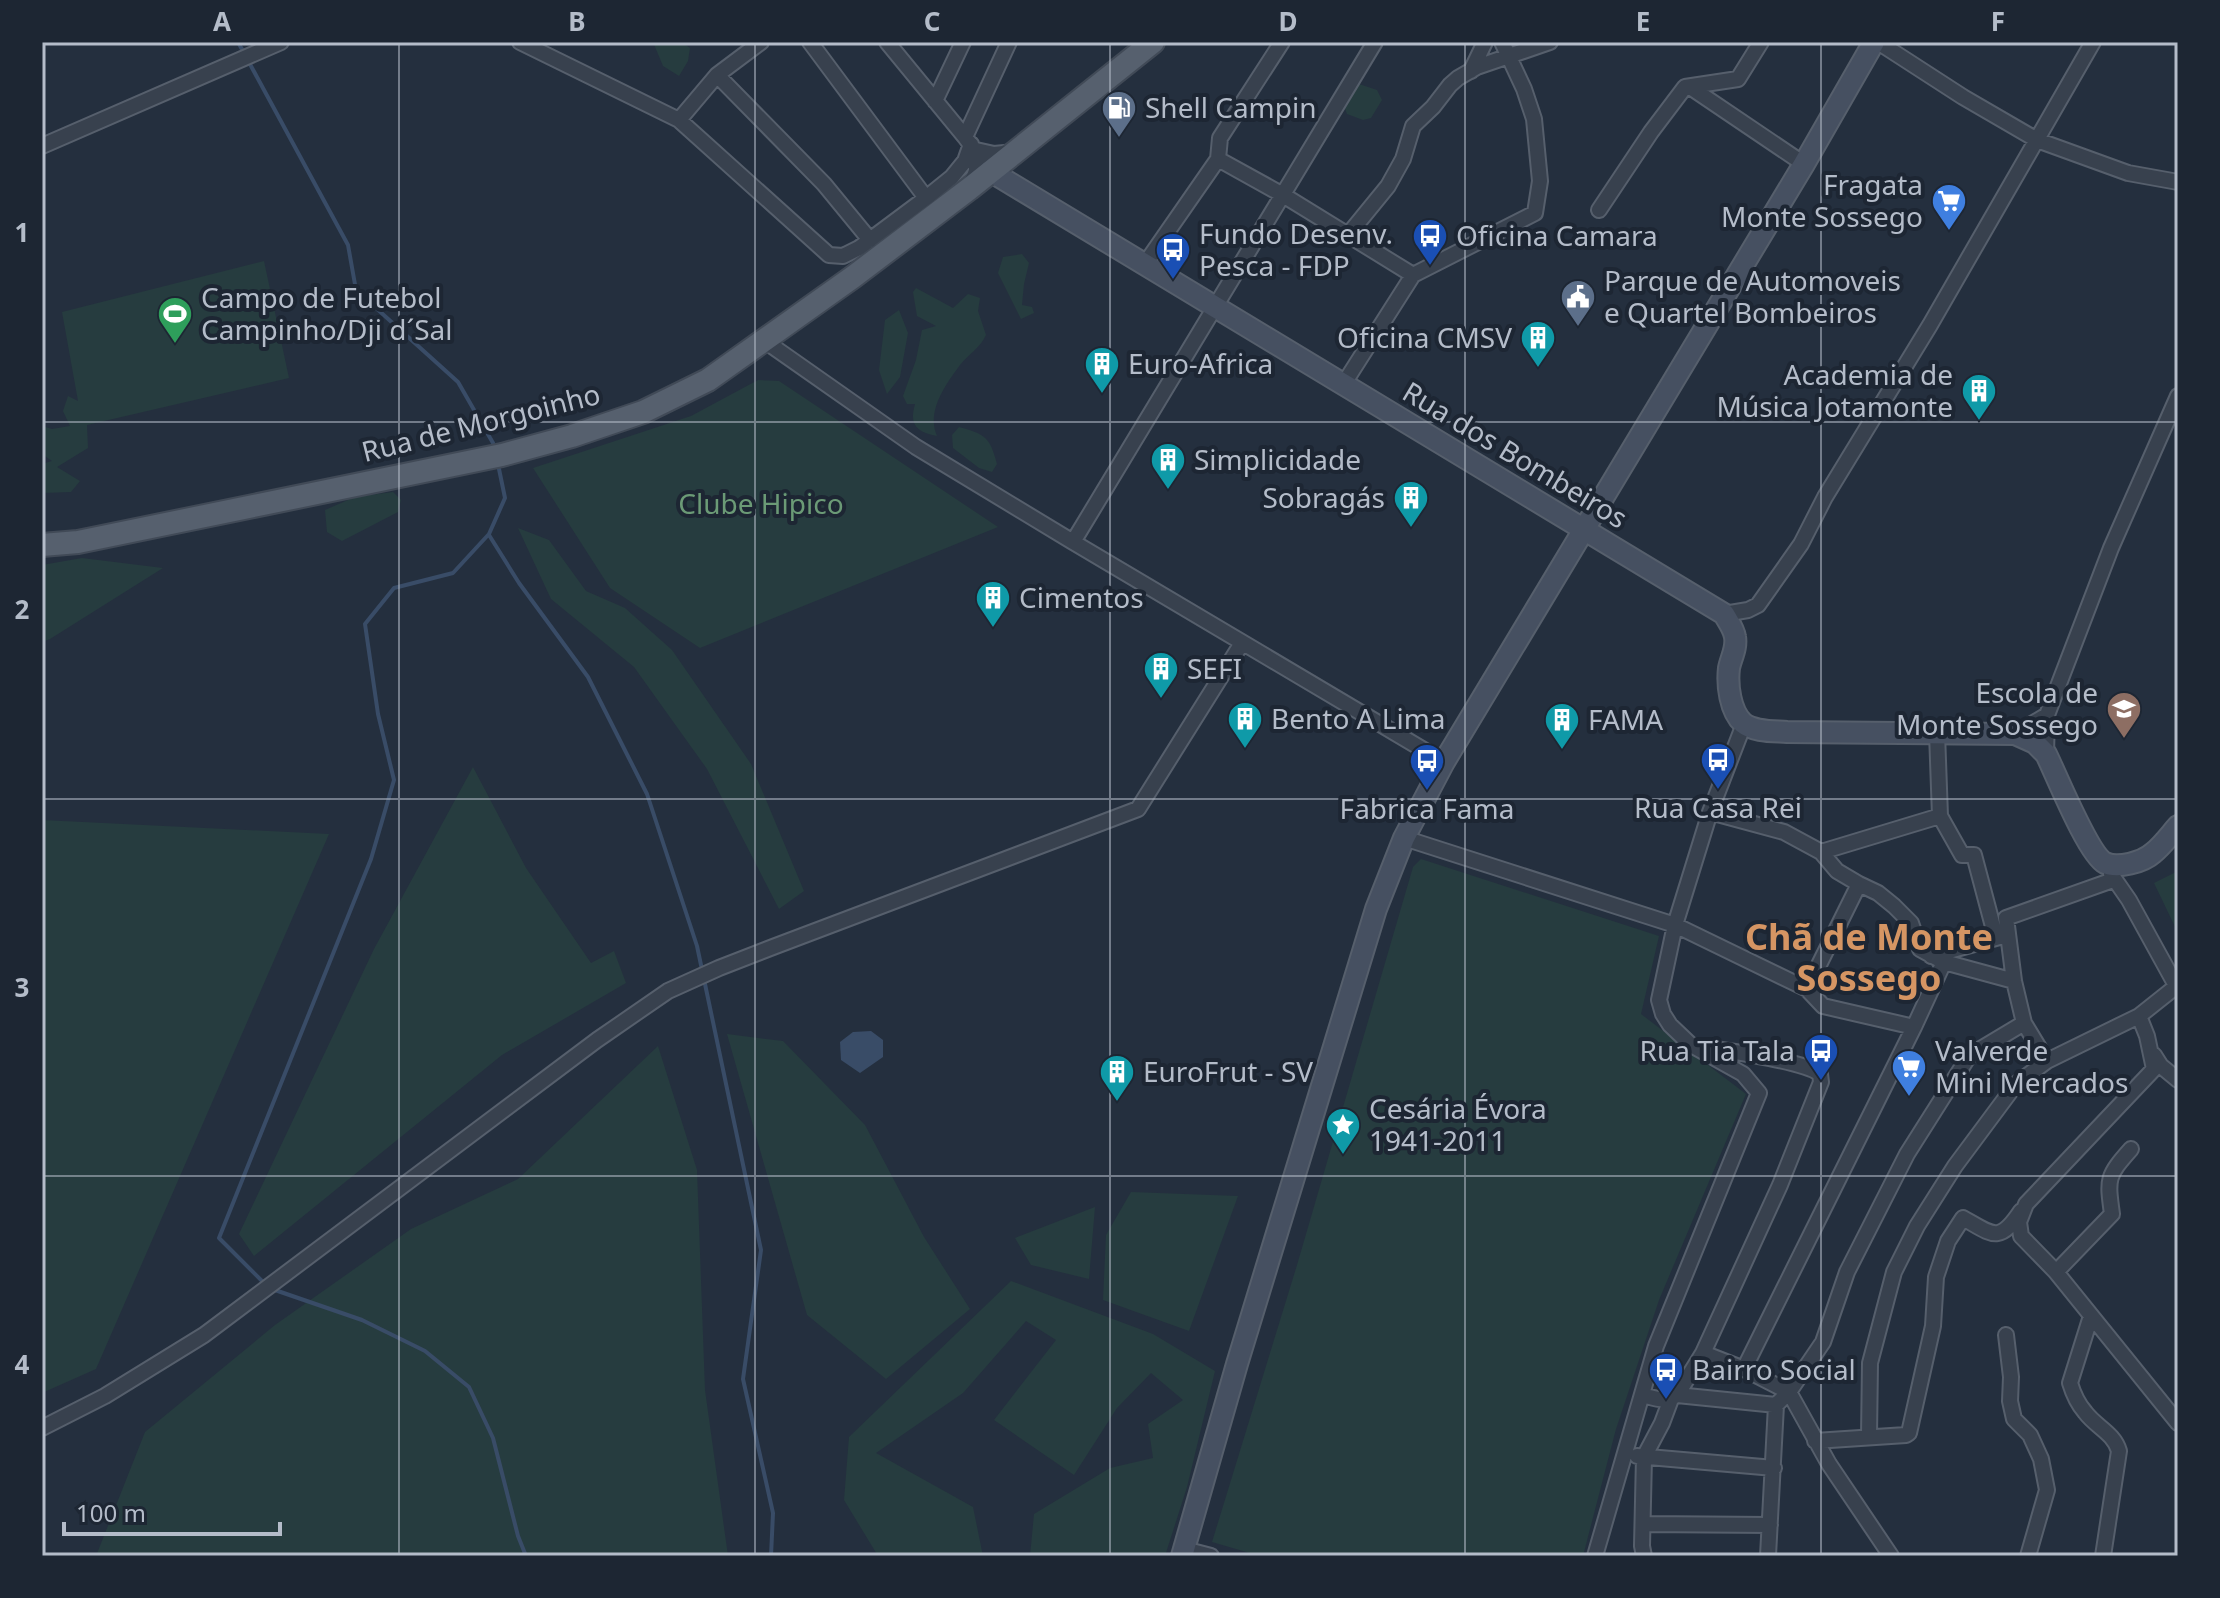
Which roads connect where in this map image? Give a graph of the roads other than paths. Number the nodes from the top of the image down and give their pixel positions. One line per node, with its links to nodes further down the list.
1 (520, 42): 21 (street)
2 (761, 42): 18 (street)
3 (810, 42): 32 (street)
4 (887, 42): 20 (street)
5 (963, 42): 20 (street)
6 (1009, 42): 23 (street)
7 (1153, 42): 25 (main road, Rua de Morgoinho)
8 (1282, 42): 26 (street)
9 (1375, 42): 31 (street)
10 (1485, 42): 17 (street)
11 (1550, 42): 16 (street)
12 (1761, 42): 19 (street)
13 (1876, 42): 22 (street); 27 (main road)
14 (2093, 42): 22 (street)
15 (274, 45): 24 (street)
16 (1506, 49): 17 (street); 37 (street)
17 (1471, 71): 34 (street)
18 (717, 75): 21 (street); 35 (street)
19 (1690, 87): 27 (street); 33 (street)
20 (935, 101): 23 (street)
21 (679, 120): 35 (street)
22 (2037, 140): 29 (street); 45 (street)
23 (971, 144): 25 (street); 28 (street); 30 (street); 32 (street)
24 (42, 146)
25 (1015, 152): 28 (main road, Rua de Morgoinho)
26 (1218, 159): 31 (street); 36 (street)
27 (1804, 164): 42 (main road)
28 (990, 171): 30 (main road, Rua de Morgoinho); 36 (main road, Rua dos Bombeiros)
29 (2178, 182)
30 (969, 189): 39 (main road, Rua de Morgoinho)
31 (1283, 195): 34 (street); 38 (street)
32 (926, 198): 35 (street)
33 (1599, 210)
34 (1348, 235): 37 (street)
35 (870, 240)
36 (1145, 264): 38 (main road, Rua dos Bombeiros)
37 (1413, 275): 40 (street)
38 (1214, 306): 40 (main road, Rua dos Bombeiros); 43 (street)
39 (765, 341): 43 (street); 44 (main road, Rua de Morgoinho)
40 (1343, 385): 42 (main road, Rua dos Bombeiros)
41 (2178, 396): 47 (street)
42 (1585, 530): 45 (main road, Rua dos Bombeiros); 52 (main road)
43 (1073, 542): 46 (street)
44 (42, 545)
45 (1724, 614): 48 (main road)
46 (1242, 643): 52 (street); 85 (street)
47 (2047, 715): 50 (street); 51 (street)
48 (1744, 724): 49 (main road); 53 (street)
49 (1937, 733): 50 (main road); 54 (street)
50 (2015, 734): 51 (main road)
51 (2046, 754): 58 (main road)
52 (1444, 762): 56 (main road)
53 (1710, 812): 57 (street); 60 (street)
54 (1940, 816): 57 (street); 61 (street)
55 (2175, 835): 58 (main road)
56 (1404, 838): 60 (street); 93 (main road)
57 (1821, 852): 59 (street)
58 (2109, 871): 61 (street); 64 (street)
59 (1859, 884): 62 (street); 65 (street)
60 (1675, 925): 65 (street); 69 (street)
61 (2002, 936): 62 (street); 63 (street)
62 (1937, 959): 63 (street); 68 (street)
63 (2014, 981): 67 (street)
64 (2177, 987): 66 (street)
65 (1807, 989): 68 (street)
66 (2139, 1016): 70 (street); 71 (street)
67 (2024, 1023): 71 (street); 80 (street)
68 (1914, 1027): 79 (street)
69 (1691, 1045): 78 (street); 81 (street)
70 (2149, 1048): 72 (street); 74 (street)
71 (2047, 1061): 86 (street)
72 (2178, 1080)
73 (2131, 1149): 75 (street)
74 (2026, 1204): 75 (street); 86 (street)
75 (2056, 1272): 76 (street)
76 (2091, 1316): 84 (street); 100 (street)
77 (2006, 1335): 99 (street)
78 (1703, 1353): 79 (street); 82 (street)
79 (1744, 1369): 80 (street)
80 (1789, 1392): 83 (street); 87 (street)
81 (1642, 1395): 82 (street); 88 (street)
82 (1674, 1397): 83 (street); 89 (street)
83 (1776, 1405): 90 (street)
84 (2178, 1423)
85 (42, 1428)
86 (1869, 1436): 87 (street)
87 (1815, 1441): 98 (street)
88 (1625, 1454): 89 (street); 95 (street)
89 (1644, 1457): 90 (street); 91 (street)
90 (1774, 1468): 92 (street)
91 (1643, 1524): 92 (street); 96 (street)
92 (1770, 1525): 97 (street)
93 (1183, 1552): 94 (street)
94 (1210, 1556)
95 (1595, 1556)
96 (1644, 1556)
97 (1768, 1556)
98 (1891, 1556)
99 (2028, 1556)
100 (2103, 1556)

